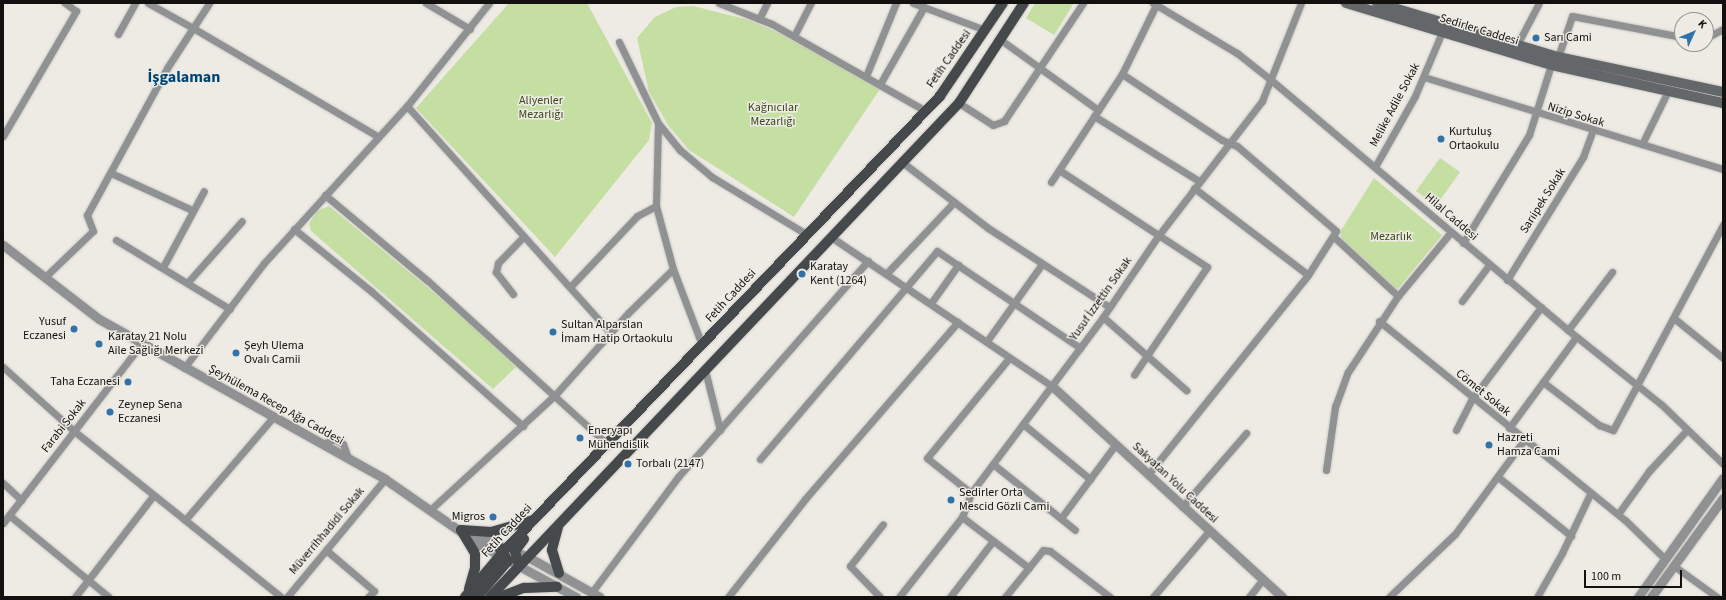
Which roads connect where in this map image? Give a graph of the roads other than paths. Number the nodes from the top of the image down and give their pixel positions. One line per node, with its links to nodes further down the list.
1 (65, 3): 52 (street)
2 (135, 3): 27 (street)
3 (148, 3): 22 (street)
4 (208, 3): 22 (street)
5 (426, 3): 23 (street)
6 (489, 3): 23 (street)
7 (719, 3): 21 (street)
8 (767, 3): 21 (street)
9 (811, 3): 30 (street)
10 (896, 3): 38 (street)
11 (913, 3): 20 (street)
12 (1003, 3): 25 (main road, Fetih Caddesi)
13 (1024, 3): 31 (main road)
14 (1083, 3): 36 (street)
15 (1301, 3): 40 (street, Yusuf İzzettin Sokak)
16 (1346, 3): 26 (main road, Sedirler Caddesi)
17 (1377, 3): 33 (main road, Sedirler Caddesi)
18 (1539, 3): 33 (street)
19 (1154, 4): 37 (street); 40 (street, Hilal Caddesi)
20 (924, 7): 25 (street); 41 (street)
21 (759, 19): 30 (street)
22 (193, 28): 53 (street); 60 (street)
23 (470, 29): 46 (street)
24 (1723, 29): 28 (street)
25 (985, 30): 47 (main road, Fetih Caddesi)
26 (1442, 32): 35 (main road, Sedirler Caddesi); 39 (street, Melike Adile Sokak)
27 (118, 34)
28 (1714, 34)
29 (1674, 35): 34 (street)
30 (794, 36): 38 (street)
31 (1000, 40): 36 (street); 44 (main road)
32 (619, 42): 50 (street)
33 (1517, 45): 34 (main road, Sedirler Caddesi)
34 (1558, 57): 43 (main road, Sedirler Caddesi)
35 (1551, 65): 42 (main road, Sedirler Caddesi); 49 (street)
36 (1038, 68): 44 (street); 48 (street)
37 (1122, 74): 48 (street); 54 (street)
38 (866, 76): 41 (street)
39 (1424, 77): 49 (street, Nizip Sokak); 57 (street, Melike Adile Sokak)
40 (1272, 80): 54 (street, Yusuf İzzettin Sokak); 57 (street, Hilal Caddesi)
41 (880, 84): 47 (street)
42 (1668, 91): 45 (main road, Sedirler Caddesi); 55 (street)
43 (1723, 92)
44 (959, 103): 56 (main road)
45 (1723, 103)
46 (407, 106): 53 (street); 74 (street)
47 (926, 111): 73 (main road, Fetih Caddesi)
48 (1096, 113): 59 (street); 61 (street)
49 (1534, 114): 51 (street, Nizip Sokak); 79 (street)
50 (658, 123): 67 (street); 73 (street)
51 (1592, 132): 55 (street, Nizip Sokak); 91 (street, Sarıipek Sokak)
52 (3, 136)
53 (378, 136): 65 (street)
54 (1229, 142): 61 (street, Yusuf İzzettin Sokak); 77 (street)
55 (1642, 144): 58 (street, Nizip Sokak)
56 (902, 162): 66 (street); 75 (main road)
57 (1376, 165): 72 (street, Hilal Caddesi)
58 (1723, 169)
59 (1060, 170): 62 (street); 76 (street)
60 (112, 173): 68 (street); 90 (street)
61 (1200, 181): 63 (street, Yusuf İzzettin Sokak)
62 (1051, 182)
63 (1194, 188): 76 (street, Yusuf İzzettin Sokak); 89 (street)
64 (204, 191): 68 (street)
65 (325, 195): 71 (street); 125 (street)
66 (954, 202): 82 (street); 88 (street)
67 (656, 206): 86 (street); 93 (street)
68 (192, 210): 85 (street)
69 (242, 221): 92 (street)
70 (1723, 225): 104 (street)
71 (294, 229): 102 (street); 129 (street)
72 (1451, 232): 79 (street, Hilal Caddesi); 96 (street)
73 (806, 234): 112 (main road, Fetih Caddesi)
74 (524, 236): 93 (street); 95 (street)
75 (831, 236): 81 (street); 119 (main road)
76 (1158, 236): 100 (street, Yusuf İzzettin Sokak); 114 (street)
77 (1333, 236): 89 (street); 96 (street)
78 (116, 240): 85 (street)
79 (1463, 243): 84 (street, Hilal Caddesi)
80 (3, 245): 90 (street, Şeyhülema Recep Ağa Caddesi)
81 (868, 261): 88 (street); 131 (street)
82 (1042, 264): 99 (street); 100 (street)
83 (958, 265): 94 (street); 98 (street); 99 (street)
84 (1489, 265): 91 (street, Hilal Caddesi); 97 (street)
85 (163, 267): 92 (street)
86 (673, 269): 108 (street); 112 (street)
87 (1612, 272): 107 (street)
88 (886, 274): 94 (street)
89 (1308, 275): 143 (street)
90 (45, 278): 111 (street, Şeyhülema Recep Ağa Caddesi)
91 (1507, 280): 101 (street, Hilal Caddesi)
92 (188, 282): 102 (street)
93 (571, 286): 108 (street)
94 (906, 287): 98 (street); 139 (street)
95 (513, 294)
96 (1398, 296): 105 (street)
97 (1462, 301)
98 (930, 303): 106 (street)
99 (1014, 303): 110 (street); 113 (street)
100 (1109, 307): 103 (street, Yusuf İzzettin Sokak)
101 (1541, 307): 107 (street, Hilal Caddesi); 126 (street)
102 (230, 309): 118 (street)
103 (1103, 317): 113 (street, Yusuf İzzettin Sokak); 114 (street)
104 (1675, 319): 116 (street); 122 (street)
105 (1379, 321): 126 (street, Cömet Sokak); 142 (street)
106 (958, 322): 110 (street); 193 (street)
107 (1568, 330): 109 (street, Hilal Caddesi)
108 (611, 333): 125 (street)
109 (1576, 337): 121 (street); 122 (street, Hilal Caddesi)
110 (987, 341): 115 (street)
111 (142, 343): 118 (street, Şeyhülema Recep Ağa Caddesi); 134 (street, Farabi Sokak)
112 (702, 345): 138 (main road, Fetih Caddesi)
113 (1080, 348): 123 (street, Yusuf İzzettin Sokak)
114 (1148, 357): 120 (street); 124 (street)
115 (1009, 358): 123 (street); 149 (street)
116 (1723, 358)
117 (3, 368): 134 (street)
118 (184, 368): 127 (street, Şeyhülema Recep Ağa Caddesi)
119 (705, 370): 131 (street); 164 (main road)
120 (1134, 375)
121 (1543, 382): 122 (street); 130 (street)
122 (1636, 384): 133 (street, Hilal Caddesi)
123 (1052, 386): 128 (street, Yusuf İzzettin Sokak); 137 (street, Sakyatan Yolu Caddesi)
124 (1186, 390)
125 (555, 395): 129 (street); 138 (street)
126 (1472, 399): 130 (street, Cömet Sokak); 132 (street)
127 (274, 416): 145 (street, Şeyhülema Recep Ağa Caddesi); 161 (street)
128 (1023, 424): 140 (street, Yusuf İzzettin Sokak); 147 (street)
129 (523, 426): 156 (street)
130 (1509, 428): 136 (street, Cömet Sokak)
131 (720, 430): 182 (street)
132 (1456, 430)
133 (1687, 430): 141 (street, Hilal Caddesi); 157 (street)
134 (74, 431): 152 (street); 154 (street, Farabi Sokak)
135 (1246, 433): 155 (street)
136 (1524, 440): 144 (street); 151 (street, Cömet Sokak)
137 (1116, 444): 143 (street, Sakyatan Yolu Caddesi); 147 (street)
138 (608, 445): 150 (main road, Fetih Caddesi)
139 (760, 459)
140 (993, 464): 149 (street, Yusuf İzzettin Sokak); 160 (street)
141 (1723, 464)
142 (1326, 470)
143 (1148, 475): 155 (street, Sakyatan Yolu Caddesi)
144 (1498, 477): 169 (street); 202 (street)
145 (385, 478): 156 (street, Şeyhülema Recep Ağa Caddesi); 171 (street, Müverrihhadidi Sokak)
146 (1723, 478): 174 (street)
147 (1090, 479): 160 (street)
148 (3, 483): 154 (street)
149 (971, 493): 159 (street, Yusuf İzzettin Sokak)
150 (561, 494): 162 (main road, Fetih Caddesi); 172 (main road)
151 (1590, 494): 157 (street, Cömet Sokak); 169 (street)
152 (153, 496): 161 (street); 179 (street)
153 (1723, 498): 176 (street)
154 (21, 500): 158 (street, Farabi Sokak)
155 (1182, 507): 168 (street, Sakyatan Yolu Caddesi)
156 (430, 510): 166 (street, Şeyhülema Recep Ağa Caddesi)
157 (1618, 514): 174 (street, Cömet Sokak)
158 (9, 515): 163 (street, Farabi Sokak); 179 (street)
159 (962, 517): 170 (street); 195 (street, Yusuf İzzettin Sokak)
160 (1061, 518): 167 (street)
161 (185, 520): 185 (street)
162 (535, 520): 166 (main road); 172 (main road, Fetih Caddesi)
163 (3, 523)
164 (558, 524): 173 (main road); 178 (main road)
165 (883, 524): 194 (street)
166 (460, 530): 172 (street, Şeyhülema Recep Ağa Caddesi); 188 (main road)
167 (1075, 530)
168 (1209, 531): 180 (street, Sakyatan Yolu Caddesi); 199 (street)
169 (1571, 536): 203 (street)
170 (993, 541): 177 (street); 196 (street)
171 (326, 550): 186 (street, Müverrihhadidi Sokak); 187 (street)
172 (505, 552): 173 (street, Şeyhülema Recep Ağa Caddesi); 175 (main road); 188 (main road, Fetih Caddesi); 189 (main road)
173 (528, 557): 175 (main road); 178 (street, Şeyhülema Recep Ağa Caddesi)
174 (1665, 558): 204 (street)
175 (519, 566): 181 (street); 190 (main road)
176 (1674, 566): 205 (street); 206 (street)
177 (1028, 568): 197 (street); 198 (street)
178 (559, 573): 182 (street, Şeyhülema Recep Ağa Caddesi)
179 (88, 580): 183 (street); 184 (street)
180 (1263, 580): 200 (street); 201 (street, Sakyatan Yolu Caddesi)
181 (557, 586): 191 (main road); 192 (street)
182 (596, 595)
183 (75, 597)
184 (109, 597)
185 (281, 597)
186 (287, 597)
187 (368, 597)
188 (465, 597)
189 (477, 597)
190 (490, 597)
191 (500, 597)
192 (576, 597)
193 (728, 597)
194 (880, 597)
195 (899, 597)
196 (950, 597)
197 (1005, 597)
198 (1110, 597)
199 (1153, 597)
200 (1249, 597)
201 (1282, 597)
202 (1389, 597)
203 (1536, 597)
204 (1638, 597)
205 (1651, 597)
206 (1717, 597)

